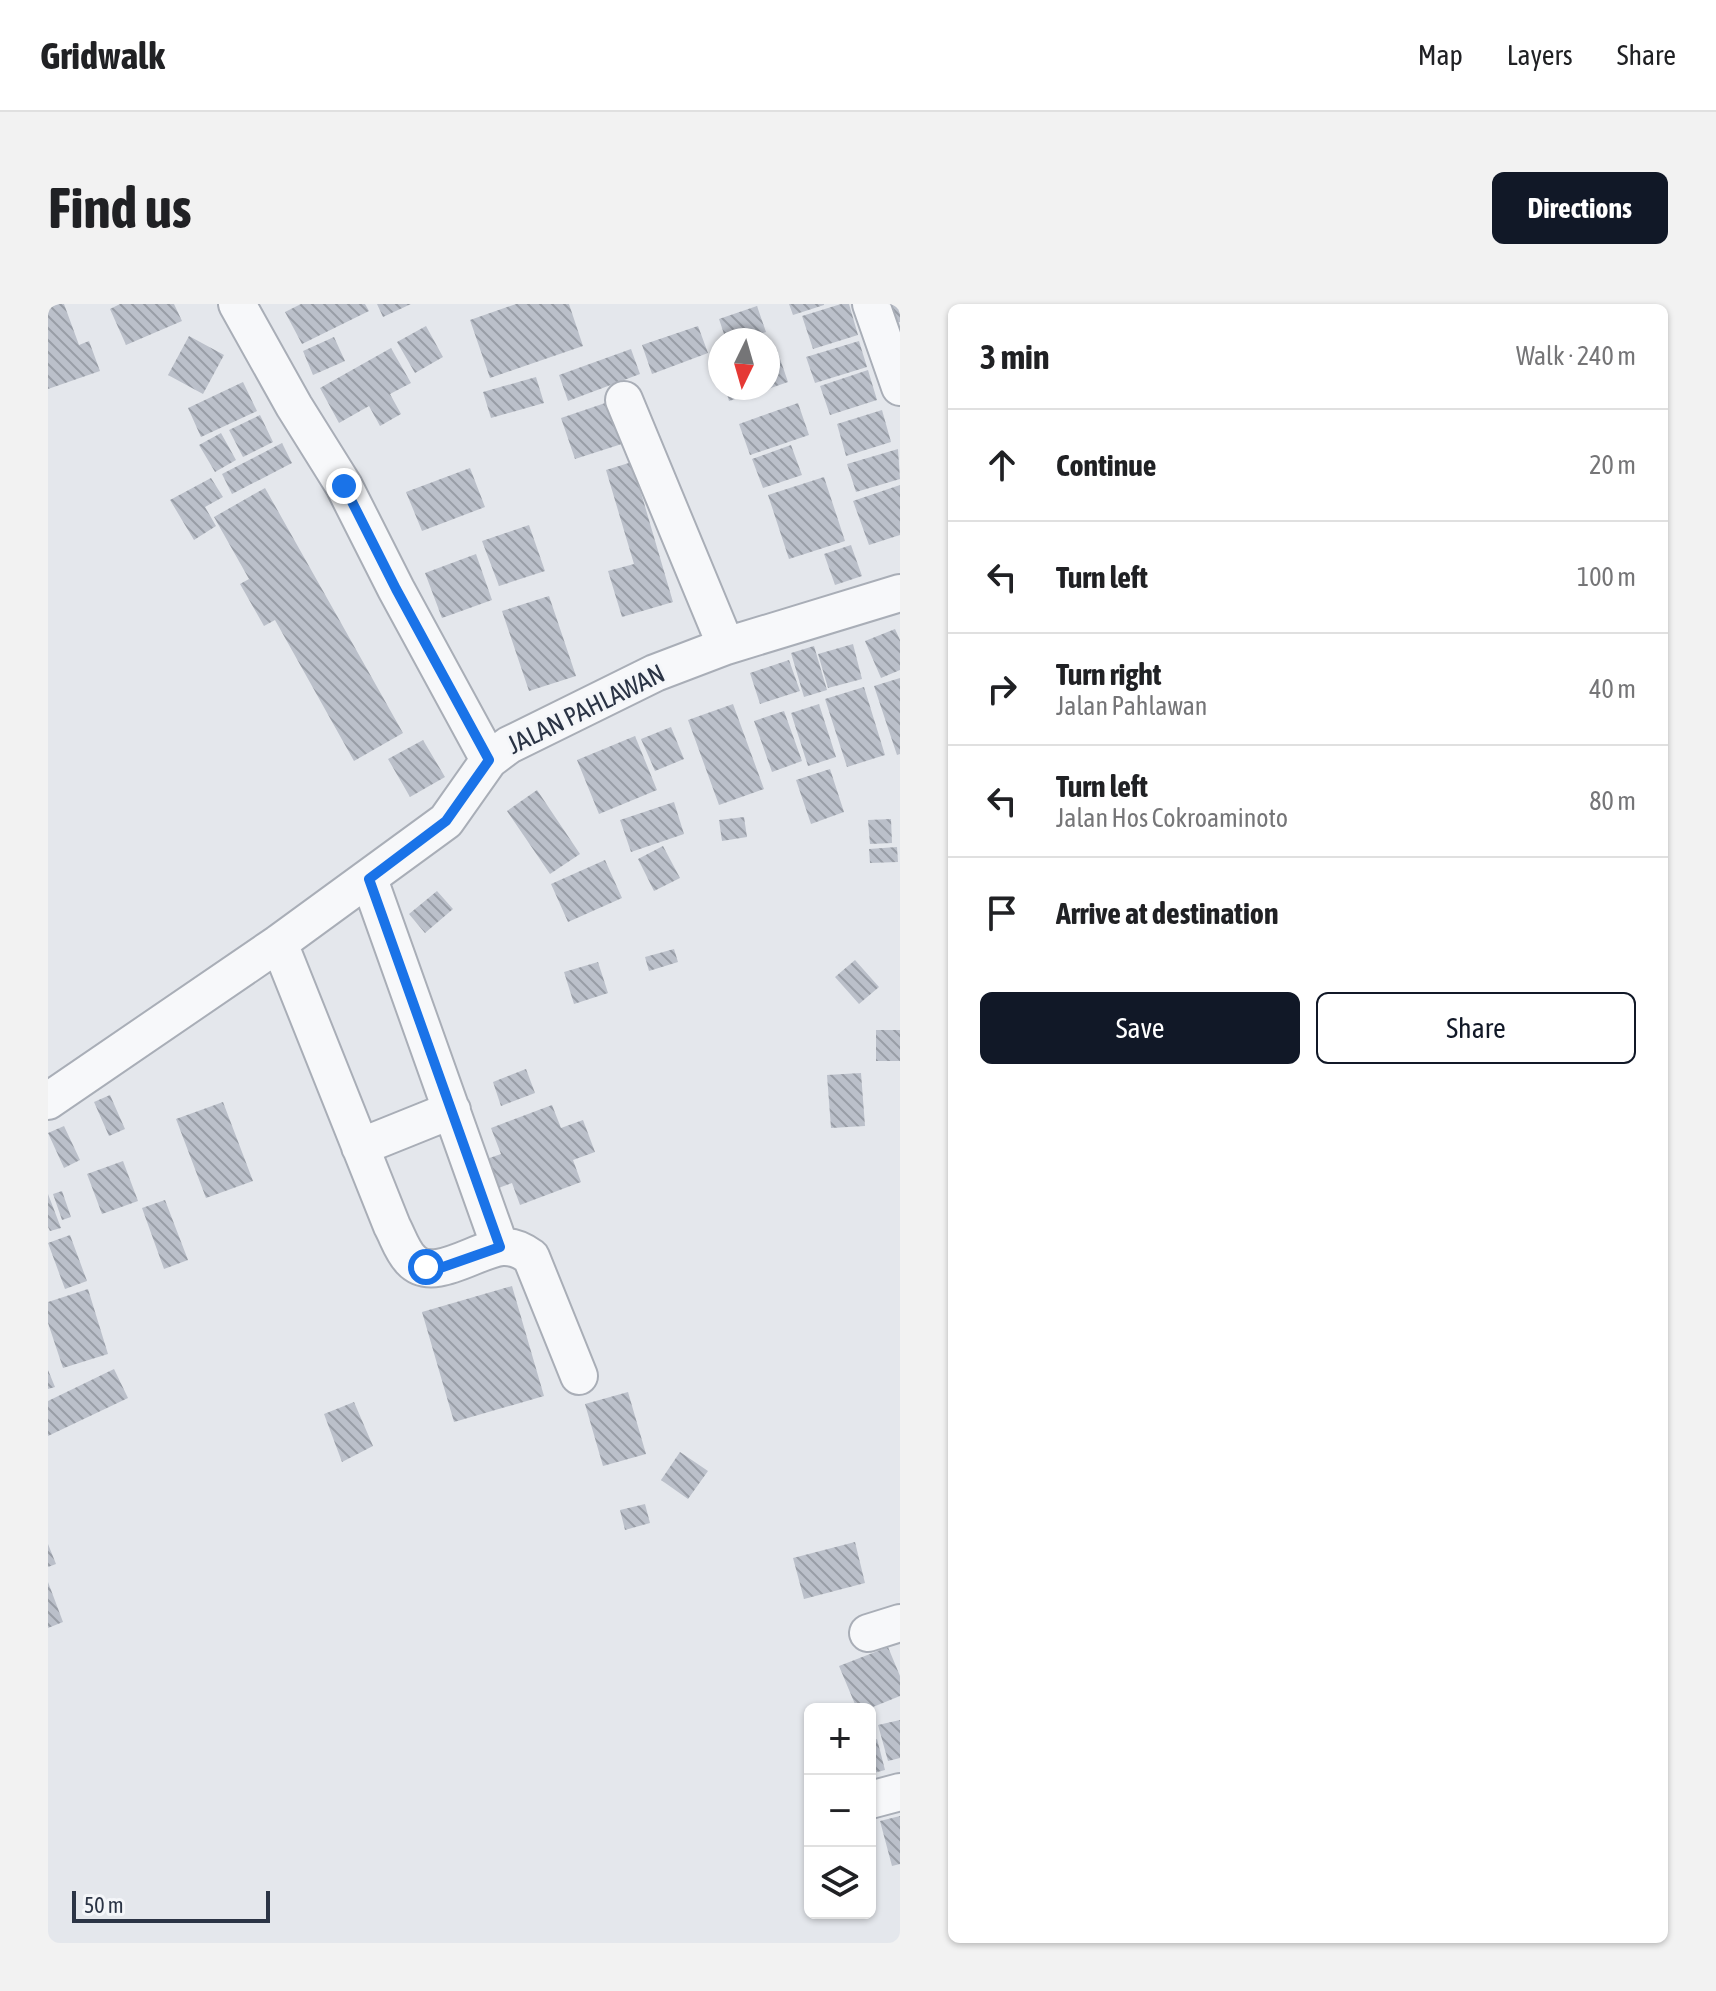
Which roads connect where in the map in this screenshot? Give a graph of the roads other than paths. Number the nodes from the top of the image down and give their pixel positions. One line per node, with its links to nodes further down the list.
1 (237, 304): 7 (street)
2 (871, 304): 3 (street)
3 (900, 387)
4 (624, 400): 6 (street)
5 (900, 593): 6 (street, JALAN PAHLAWAN)
6 (726, 646): 7 (street, JALAN PAHLAWAN)
7 (489, 760): 8 (street, JALAN PAHLAWAN)
8 (369, 879): 9 (street, JALAN PAHLAWAN); 11 (street)
9 (279, 943): 10 (street, JALAN PAHLAWAN); 12 (street)
10 (48, 1101)
11 (452, 1110): 12 (street); 13 (street)
12 (360, 1147): 13 (street)
13 (500, 1247): 14 (street)
14 (579, 1376)
15 (900, 1792): 16 (street)
16 (876, 1798)

